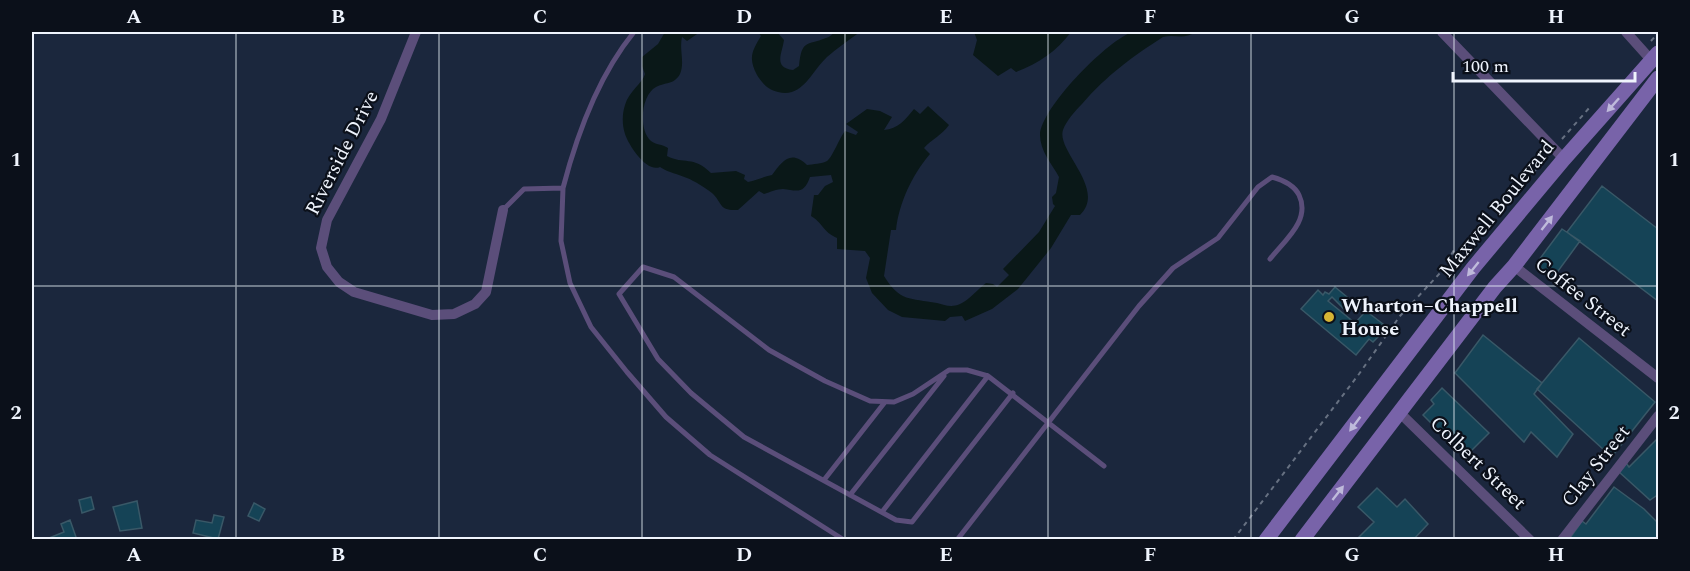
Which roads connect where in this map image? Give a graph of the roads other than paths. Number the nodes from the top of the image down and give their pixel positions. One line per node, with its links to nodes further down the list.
1 (416, 32): 9 (street, Riverside Drive)
2 (634, 32): 8 (lane)
3 (1442, 32): 7 (street)
4 (1626, 32): 5 (street)
5 (1655, 57): 7 (main road, Maxwell Boulevard, one-way to 7)
6 (1659, 78): 11 (main road, one-way to 6)
7 (1564, 159): 26 (main road, Maxwell Boulevard, one-way to 26)
8 (564, 188): 9 (lane); 24 (lane)
9 (503, 210)
10 (1270, 259): 19 (lane)
11 (1514, 266): 14 (street, Coffee Street); 17 (main road)
12 (949, 370): 13 (lane); 16 (lane); 22 (lane)
13 (988, 375): 15 (lane); 23 (lane)
14 (1659, 378)
15 (1013, 393): 19 (lane); 23 (lane)
16 (885, 402): 21 (lane); 21 (lane)
17 (1400, 413): 27 (main road, one-way to 17); 28 (street, Colbert Street)
18 (1659, 416): 29 (street, Clay Street)
19 (1048, 422): 20 (lane); 25 (lane)
20 (1104, 466)
21 (824, 480): 22 (lane)
22 (850, 495): 23 (lane)
23 (882, 512)
24 (844, 540)
25 (957, 540)
26 (1266, 540)
27 (1302, 540)
28 (1530, 540)
29 (1562, 540)

